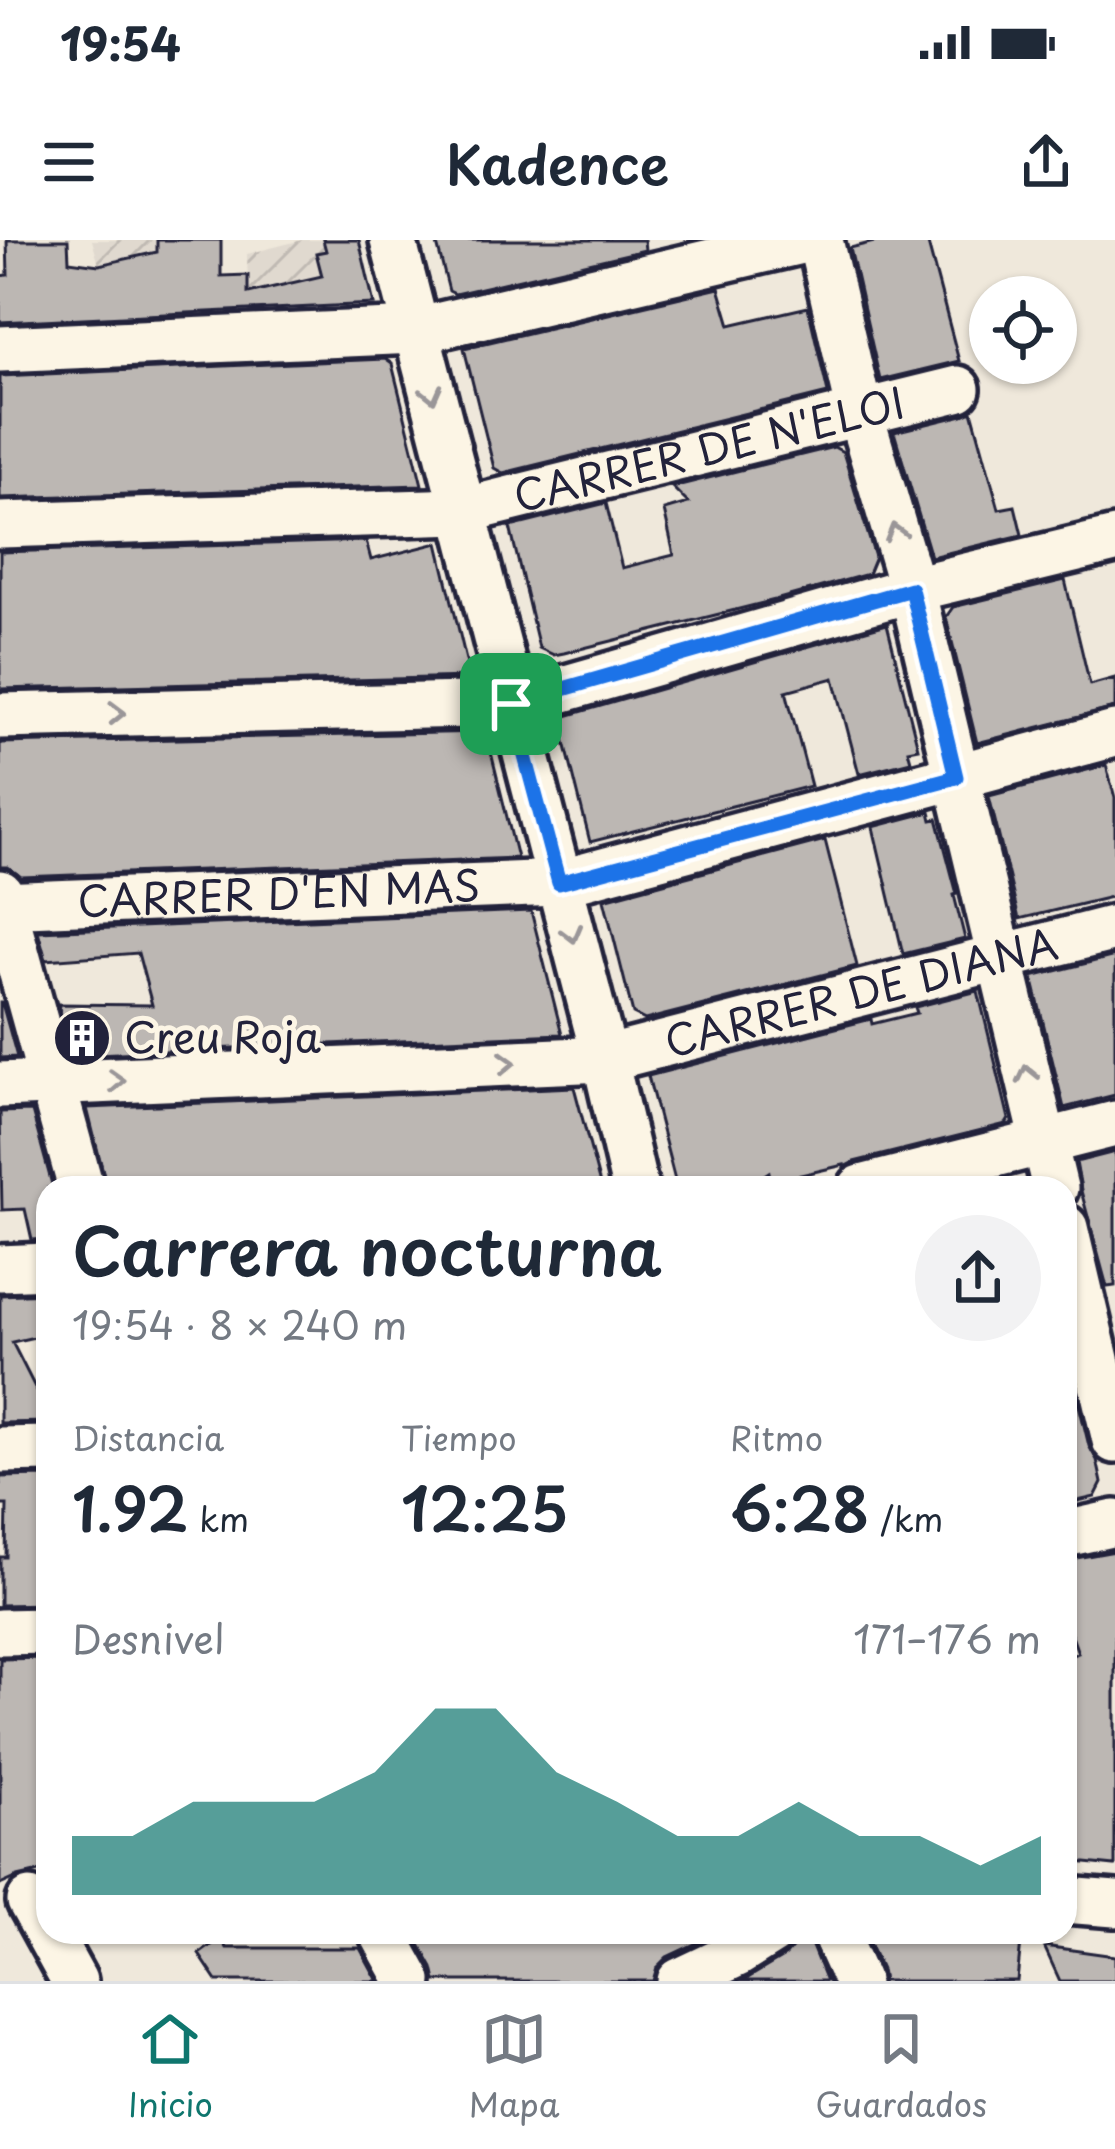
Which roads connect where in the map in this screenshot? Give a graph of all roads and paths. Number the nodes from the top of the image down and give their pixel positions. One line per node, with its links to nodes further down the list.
1 (393, 240): 4 (street)
2 (806, 240): 4 (street)
3 (820, 240): 7 (street)
4 (416, 331): 5 (street); 8 (street, one-way to 8)
5 (0, 349)
6 (957, 389): 7 (street, CARRER DE N'ELOI)
7 (860, 413): 8 (street, CARRER DE N'ELOI); 11 (street, one-way to 7)
8 (462, 511): 9 (street, CARRER DE N'ELOI); 12 (street)
9 (0, 525)
10 (1115, 540): 11 (street)
11 (911, 589): 12 (street); 15 (street)
12 (511, 704): 13 (street, one-way to 12); 16 (street)
13 (0, 716)
14 (1115, 734): 15 (street, CARRER D'EN MAS)
15 (956, 777): 16 (street, CARRER D'EN MAS); 19 (street)
16 (559, 883): 17 (street, CARRER D'EN MAS); 20 (street, one-way to 20)
17 (1, 901): 21 (street)
18 (1115, 928): 19 (street, CARRER DE DIANA)
19 (999, 957): 20 (street, CARRER DE DIANA); 24 (street, one-way to 19)
20 (604, 1059): 21 (street, CARRER DE DIANA, one-way to 20); 26 (street)
21 (52, 1084): 22 (street, CARRER DE DIANA); 25 (street)
22 (0, 1085)
23 (1115, 1124): 24 (street)
24 (1043, 1142): 27 (street); 28 (street)
25 (78, 1176)
26 (632, 1176)
27 (908, 1176)
28 (1052, 1176)
29 (36, 1266): 30 (street)
30 (0, 1268)
31 (1077, 1274): 32 (street)
32 (1090, 1324): 33 (street)
33 (1115, 1440)
34 (36, 1449): 35 (street)
35 (0, 1450)
36 (1115, 1523): 37 (street)
37 (1077, 1531)
38 (36, 1631): 39 (street)
39 (0, 1632)
40 (1077, 1901): 41 (street)
41 (1115, 1904)
42 (51, 1944): 46 (street)
43 (389, 1944): 47 (street)
44 (753, 1944): 48 (street)
45 (839, 1944): 49 (street)
46 (74, 1981)
47 (409, 1981)
48 (680, 1981)
49 (856, 1981)

